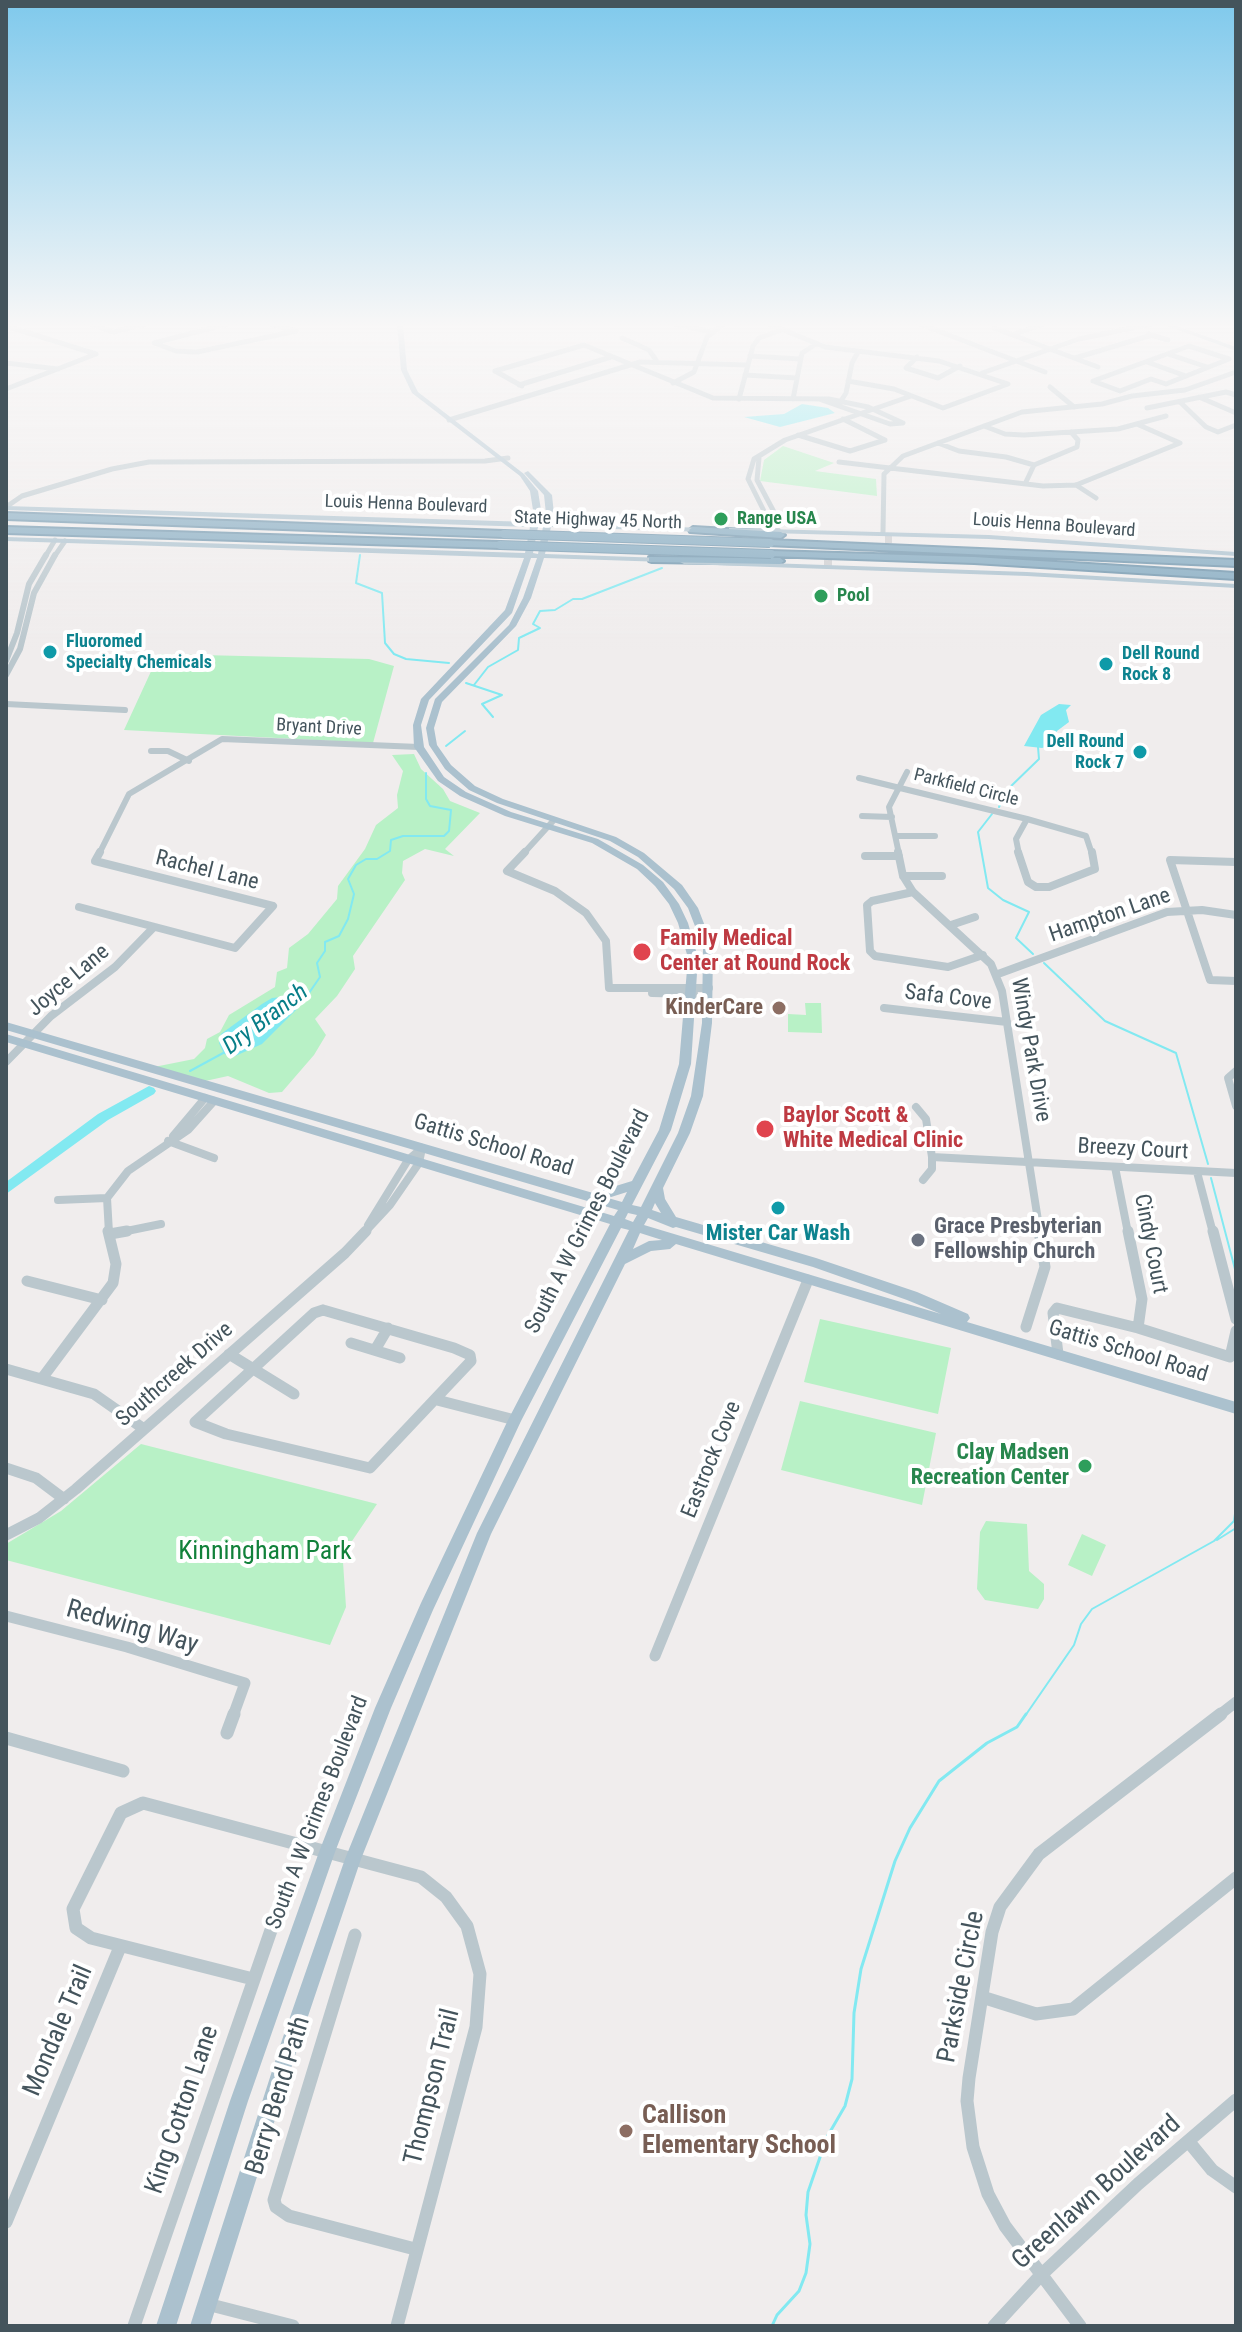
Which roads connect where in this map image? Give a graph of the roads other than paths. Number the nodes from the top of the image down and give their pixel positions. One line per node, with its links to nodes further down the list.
1 (470, 433): 11 (main road)
2 (809, 433): 9 (street)
3 (870, 433): 9 (street)
4 (966, 433): 10 (street)
5 (1008, 433): 6 (street)
6 (1056, 433)
7 (1072, 433): 13 (street)
8 (1157, 433): 16 (street)
9 (800, 436): 18 (street)
10 (938, 443): 13 (street); 14 (street)
11 (505, 459): 17 (main road); 20 (main road); 21 (street)
12 (839, 462): 14 (street)
13 (1034, 465): 15 (street)
14 (887, 468): 15 (street); 34 (street)
15 (1025, 484): 16 (street)
16 (1076, 485): 19 (street)
17 (534, 491): 20 (main road); 25 (main road)
18 (758, 492): 31 (street); 32 (street)
19 (1096, 498)
20 (549, 505): 26 (main road, South A W Grimes Boulevard)
21 (6, 508): 23 (main road, Louis Henna Boulevard)
22 (6, 516): 24 (highway, State Highway 45 North)
23 (340, 519): 24 (highway); 28 (main road, Louis Henna Boulevard)
24 (122, 520): 28 (highway, State Highway 45 North)
25 (536, 521): 26 (main road, Louis Henna Boulevard); 28 (main road, Louis Henna Boulevard); 41 (main road)
26 (549, 522): 27 (main road, Louis Henna Boulevard); 42 (main road, South A W Grimes Boulevard)
27 (569, 527): 30 (main road, Louis Henna Boulevard); 44 (main road)
28 (504, 529): 40 (main road); 45 (highway, State Highway 45 North, bridge)
29 (6, 530): 33 (highway, State Highway 45 North)
30 (693, 530): 31 (main road, Louis Henna Boulevard); 34 (highway)
31 (758, 530): 32 (main road, Louis Henna Boulevard)
32 (778, 530): 34 (main road, Louis Henna Boulevard)
33 (76, 532): 38 (highway); 45 (highway, State Highway 45 North, bridge)
34 (887, 537): 39 (main road, Louis Henna Boulevard); 45 (highway)
35 (6, 539): 36 (main road)
36 (55, 540): 37 (main road); 48 (street)
37 (65, 541): 38 (main road); 53 (street)
38 (293, 548): 40 (main road)
39 (1236, 554)
40 (495, 555): 41 (main road); 49 (main road)
41 (528, 556): 42 (main road); 49 (main road)
42 (541, 556): 43 (main road); 50 (main road, South A W Grimes Boulevard)
43 (565, 557): 44 (main road); 50 (main road)
44 (578, 557): 46 (main road)
45 (1028, 557): 46 (highway); 47 (highway, State Highway 45 North); 51 (highway, State Highway 45 North)
46 (652, 559): 52 (main road)
47 (1236, 563)
48 (39, 566): 53 (street); 56 (street)
49 (525, 566): 54 (main road)
50 (537, 568): 55 (main road, South A W Grimes Boulevard)
51 (1236, 576)
52 (1234, 585)
53 (36, 589): 57 (street)
54 (513, 598): 55 (main road); 58 (main road)
55 (512, 626): 59 (main road, South A W Grimes Boulevard)
56 (6, 661)
57 (6, 675)
58 (446, 676): 59 (street); 64 (main road)
59 (458, 679): 72 (main road, South A W Grimes Boulevard)
60 (6, 704): 61 (street)
61 (125, 710)
62 (218, 741): 64 (street, Bryant Drive); 65 (street, Rachel Lane)
63 (151, 751): 65 (street)
64 (421, 752): 72 (main road, South A W Grimes Boulevard)
65 (189, 761): 86 (street, Rachel Lane)
66 (907, 772): 68 (street, Windy Park Drive)
67 (859, 778): 68 (street, Parkfield Circle)
68 (897, 787): 70 (street, Windy Park Drive); 71 (street, Parkfield Circle)
69 (862, 816): 70 (street)
70 (892, 817): 73 (street, Windy Park Drive)
71 (1027, 819): 71 (street, Parkfield Circle)
72 (552, 822): 90 (main road, South A W Grimes Boulevard); 90 (street); 91 (main road, South A W Grimes Boulevard)
73 (896, 836): 74 (street); 76 (street, Windy Park Drive)
74 (935, 836)
75 (865, 856): 76 (street)
76 (899, 856): 78 (street, Windy Park Drive)
77 (1236, 862): 82 (street)
78 (903, 876): 79 (street); 80 (street, Windy Park Drive)
79 (942, 876)
80 (913, 892): 85 (street, Windy Park Drive); 87 (street)
81 (79, 907): 86 (street, Rachel Lane)
82 (1186, 910): 83 (street, Hampton Lane); 88 (street, Hampton Lane); 89 (street)
83 (1236, 915)
84 (975, 917): 85 (street)
85 (951, 925): 87 (street, Windy Park Drive)
86 (154, 927): 96 (street, Joyce Lane)
87 (983, 955): 88 (street, Windy Park Drive)
88 (998, 974): 93 (street, Windy Park Drive)
89 (1236, 981)
90 (690, 991): 91 (street); 113 (main road, South A W Grimes Boulevard)
91 (709, 991): 114 (main road, South A W Grimes Boulevard)
92 (884, 1008): 93 (street, Safa Cove)
93 (1007, 1022): 108 (street, Windy Park Drive)
94 (6, 1026): 96 (main road, Gattis School Road)
95 (6, 1038): 96 (main road, Gattis School Road)
96 (29, 1039): 97 (street, Joyce Lane); 99 (main road, Gattis School Road); 101 (main road, Gattis School Road)
97 (6, 1062)
98 (1232, 1073): 100 (street)
99 (210, 1100): 101 (main road); 103 (street); 107 (main road, Gattis School Road)
100 (1236, 1106)
101 (284, 1107): 104 (main road, Gattis School Road)
102 (916, 1107): 105 (street)
103 (168, 1141): 106 (street); 115 (street)
104 (422, 1148): 107 (street, Southcreek Drive); 116 (main road, Gattis School Road)
105 (932, 1157): 108 (street, Breezy Court); 112 (street)
106 (214, 1158)
107 (414, 1162): 119 (main road, Gattis School Road); 140 (street, Southcreek Drive)
108 (1028, 1163): 109 (street, Breezy Court); 133 (street, Windy Park Drive)
109 (1115, 1167): 110 (street, Breezy Court); 135 (street, Cindy Court)
110 (1197, 1172): 111 (street, Breezy Court); 132 (street)
111 (1236, 1173)
112 (923, 1180)
113 (635, 1185): 116 (main road); 118 (main road, South A W Grimes Boulevard)
114 (656, 1186): 120 (main road, South A W Grimes Boulevard); 122 (main road)
115 (107, 1198): 117 (street); 125 (street)
116 (590, 1198): 118 (main road, Gattis School Road)
117 (58, 1200)
118 (622, 1208): 120 (main road, Gattis School Road); 121 (main road, South A W Grimes Boulevard)
119 (583, 1214): 121 (main road, Gattis School Road); 127 (main road)
120 (642, 1214): 122 (main road, Gattis School Road); 124 (main road, South A W Grimes Boulevard)
121 (614, 1223): 124 (main road, Gattis School Road); 127 (main road, South A W Grimes Boulevard)
122 (673, 1223): 137 (main road, Gattis School Road)
123 (161, 1224): 125 (street)
124 (635, 1229): 126 (main road, Gattis School Road); 128 (main road, South A W Grimes Boulevard)
125 (110, 1234): 131 (street)
126 (684, 1244): 128 (main road); 129 (main road, Gattis School Road)
127 (604, 1245): 149 (main road, South A W Grimes Boulevard)
128 (618, 1262): 161 (main road, South A W Grimes Boulevard)
129 (808, 1280): 137 (main road, Gattis School Road); 155 (street, Eastrock Cove)
130 (27, 1281): 131 (street)
131 (102, 1300): 145 (street)
132 (1236, 1319)
133 (1026, 1327)
134 (388, 1328): 139 (street); 144 (street); 147 (street)
135 (1138, 1328): 136 (street); 141 (street)
136 (1236, 1331)
137 (1007, 1338): 141 (main road, Gattis School Road)
138 (351, 1343): 139 (street)
139 (375, 1350): 142 (street)
140 (229, 1354): 144 (street); 150 (street, Southcreek Drive)
141 (1058, 1354): 148 (main road, Gattis School Road)
142 (400, 1358)
143 (6, 1369): 145 (street)
144 (252, 1369): 146 (street); 147 (street)
145 (43, 1377): 150 (street)
146 (294, 1394)
147 (437, 1400): 149 (street)
148 (1236, 1408)
149 (515, 1420): 160 (main road, South A W Grimes Boulevard)
150 (144, 1429): 152 (street, Southcreek Drive)
151 (6, 1468): 152 (street)
152 (64, 1499): 153 (street, Southcreek Drive)
153 (6, 1535)
154 (6, 1616): 157 (street, Redwing Way)
155 (655, 1656)
156 (1236, 1702): 167 (street, Parkside Circle)
157 (227, 1733)
158 (6, 1738): 159 (street)
159 (123, 1771)
160 (327, 1852): 161 (street, Thompson Trail); 165 (street, Thompson Trail); 176 (main road, South A W Grimes Boulevard)
161 (353, 1859): 172 (street, Thompson Trail); 174 (main road, South A W Grimes Boulevard)
162 (1236, 1878): 167 (street)
163 (278, 1910): 166 (street, King Cotton Lane)
164 (355, 1935): 172 (street, Berry Bend Path)
165 (120, 1947): 166 (street, Thompson Trail); 171 (street, Mondale Trail)
166 (253, 1979): 175 (street, King Cotton Lane)
167 (982, 1997): 173 (street, Parkside Circle)
168 (1236, 2100): 169 (street, Greenlawn Boulevard)
169 (1189, 2142): 170 (street); 173 (street, Greenlawn Boulevard)
170 (1236, 2187)
171 (6, 2222)
172 (415, 2249): 179 (street, Thompson Trail)
173 (1041, 2275): 180 (street, Greenlawn Boulevard); 181 (street, Parkside Circle)
174 (207, 2304): 177 (main road, South A W Grimes Boulevard); 178 (street)
175 (134, 2326)
176 (166, 2326)
177 (200, 2326)
178 (293, 2326)
179 (397, 2326)
180 (994, 2326)
181 (1080, 2326)

